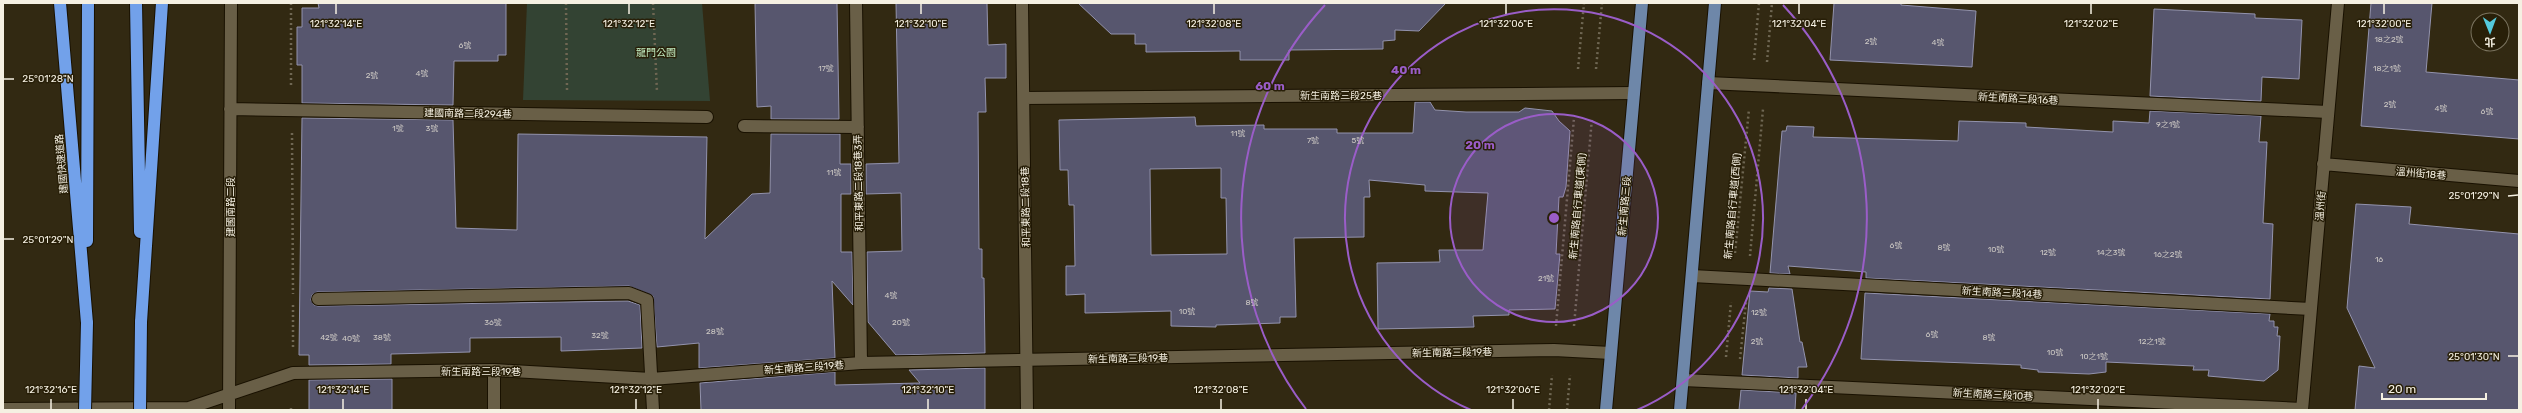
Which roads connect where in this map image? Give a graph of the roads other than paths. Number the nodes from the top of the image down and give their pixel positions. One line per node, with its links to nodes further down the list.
1 (60, 3): 25 (highway, 建國快速道路)
2 (88, 3): 25 (highway, 建國快速道路)
3 (136, 3): 24 (highway)
4 (162, 3): 24 (highway)
5 (231, 3): 14 (street, 建國南路二段)
6 (856, 3): 18 (street, 和平東路二段18巷3弄)
7 (1022, 3): 13 (street, 和平東路二段18巷)
8 (1642, 3): 12 (main road, 新生南路三段)
9 (1715, 3): 11 (main road)
10 (2338, 3): 15 (street, 溫州街)
11 (1708, 83): 15 (street, 新生南路三段16巷); 21 (main road)
12 (1634, 93): 13 (street, 新生南路三段25巷); 26 (main road, 新生南路三段)
13 (1024, 98): 27 (street, 和平東路二段18巷)
14 (230, 109): 16 (street, 建國南路二段294巷); 32 (street, 建國南路二段)
15 (2328, 112): 19 (street, 溫州街)
16 (707, 117)
17 (744, 126): 18 (street)
18 (858, 127): 28 (street, 和平東路二段18巷3弄)
19 (2324, 164): 20 (street, 溫州街18巷); 23 (street, 溫州街)
20 (2519, 181)
21 (1692, 276): 23 (street, 新生南路三段14巷); 31 (main road)
22 (318, 300): 30 (street)
23 (2311, 309): 42 (street, 溫州街)
24 (141, 322): 35 (highway, bridge)
25 (87, 323): 34 (highway, 建國快速道路, bridge)
26 (1611, 353): 27 (street, 新生南路三段19巷); 40 (main road, 新生南路三段)
27 (1026, 360): 28 (street, 新生南路三段19巷); 39 (street, 和平東路二段18巷)
28 (861, 363): 30 (street, 新生南路三段19巷)
29 (494, 370): 30 (street, 新生南路三段19巷); 32 (street, 新生南路三段19巷); 37 (street)
30 (651, 379): 38 (street)
31 (1683, 380): 41 (main road); 42 (street, 新生南路三段10巷)
32 (229, 395): 33 (street, 新生南路三段19巷); 36 (street, 建國南路二段)
33 (3, 409)
34 (85, 410)
35 (140, 410)
36 (229, 410)
37 (494, 410)
38 (653, 410)
39 (1027, 410)
40 (1606, 410)
41 (1680, 410)
42 (2302, 410)

